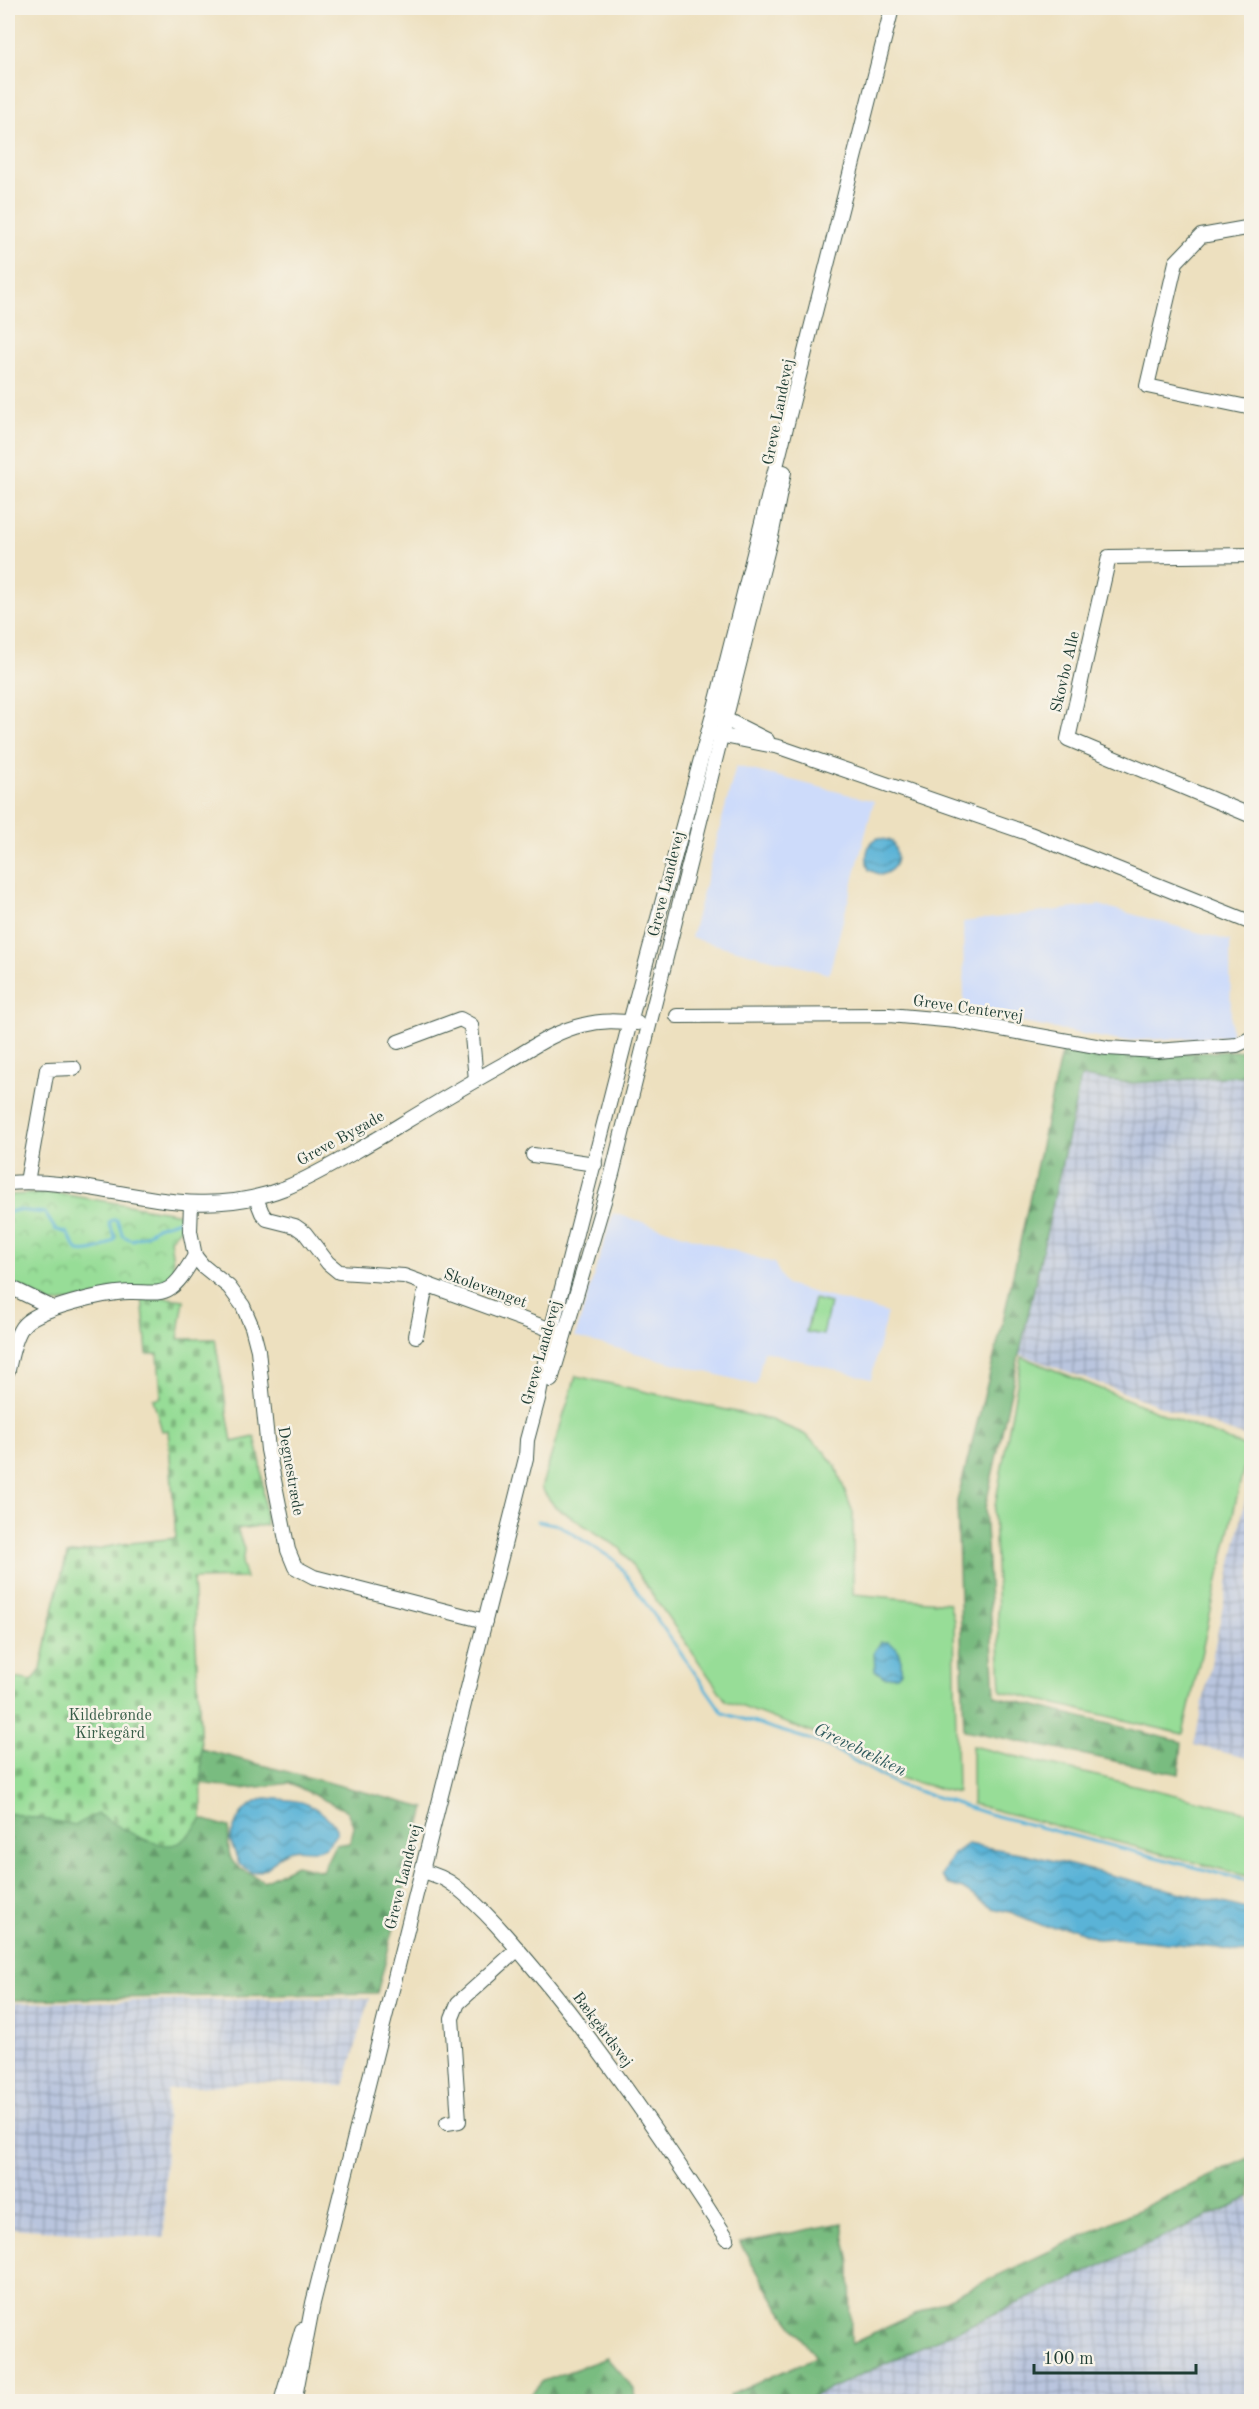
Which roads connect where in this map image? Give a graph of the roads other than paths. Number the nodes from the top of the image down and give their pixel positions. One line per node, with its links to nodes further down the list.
1 (892, 8): 5 (street, Greve Landevej)
2 (1251, 227): 3 (street)
3 (1251, 408)
4 (1251, 555): 8 (street, Skovbo Alle)
5 (719, 716): 6 (street, Greve Landevej); 7 (street)
6 (715, 734): 7 (street); 11 (street, Greve Landevej); 12 (street, Greve Landevej)
7 (779, 747): 9 (street)
8 (1251, 816)
9 (1251, 923)
10 (677, 1016): 13 (street, Greve Centervej)
11 (630, 1022): 12 (street, Greve Bygade); 16 (street, Greve Bygade); 18 (street, Greve Landevej)
12 (649, 1024): 27 (street, Greve Landevej)
13 (1251, 1038)
14 (398, 1042): 16 (street)
15 (74, 1068): 19 (street)
16 (476, 1080): 21 (street, Greve Bygade)
17 (533, 1155): 18 (street)
18 (595, 1164): 27 (street, Greve Landevej)
19 (27, 1182): 20 (street, Greve Bygade); 22 (street, Greve Bygade)
20 (8, 1183)
21 (256, 1198): 22 (street, Greve Bygade); 25 (street, Skolevænget)
22 (190, 1204): 23 (street)
23 (195, 1256): 26 (street); 30 (street, Degnestræde)
24 (8, 1286): 26 (street)
25 (428, 1286): 27 (street, Skolevænget); 28 (street, Skolevænget)
26 (51, 1308): 29 (street)
27 (558, 1332): 30 (street, Greve Landevej)
28 (416, 1336)
29 (8, 1370)
30 (485, 1621): 31 (street, Greve Landevej)
31 (422, 1871): 32 (street, Bækgårdsvej); 35 (street, Greve Landevej)
32 (518, 1949): 33 (street); 34 (street, Bækgårdsvej)
33 (447, 2123)
34 (727, 2238)
35 (313, 2303): 36 (street, Greve Landevej); 37 (street, Greve Landevej)
36 (281, 2402)
37 (294, 2402)

